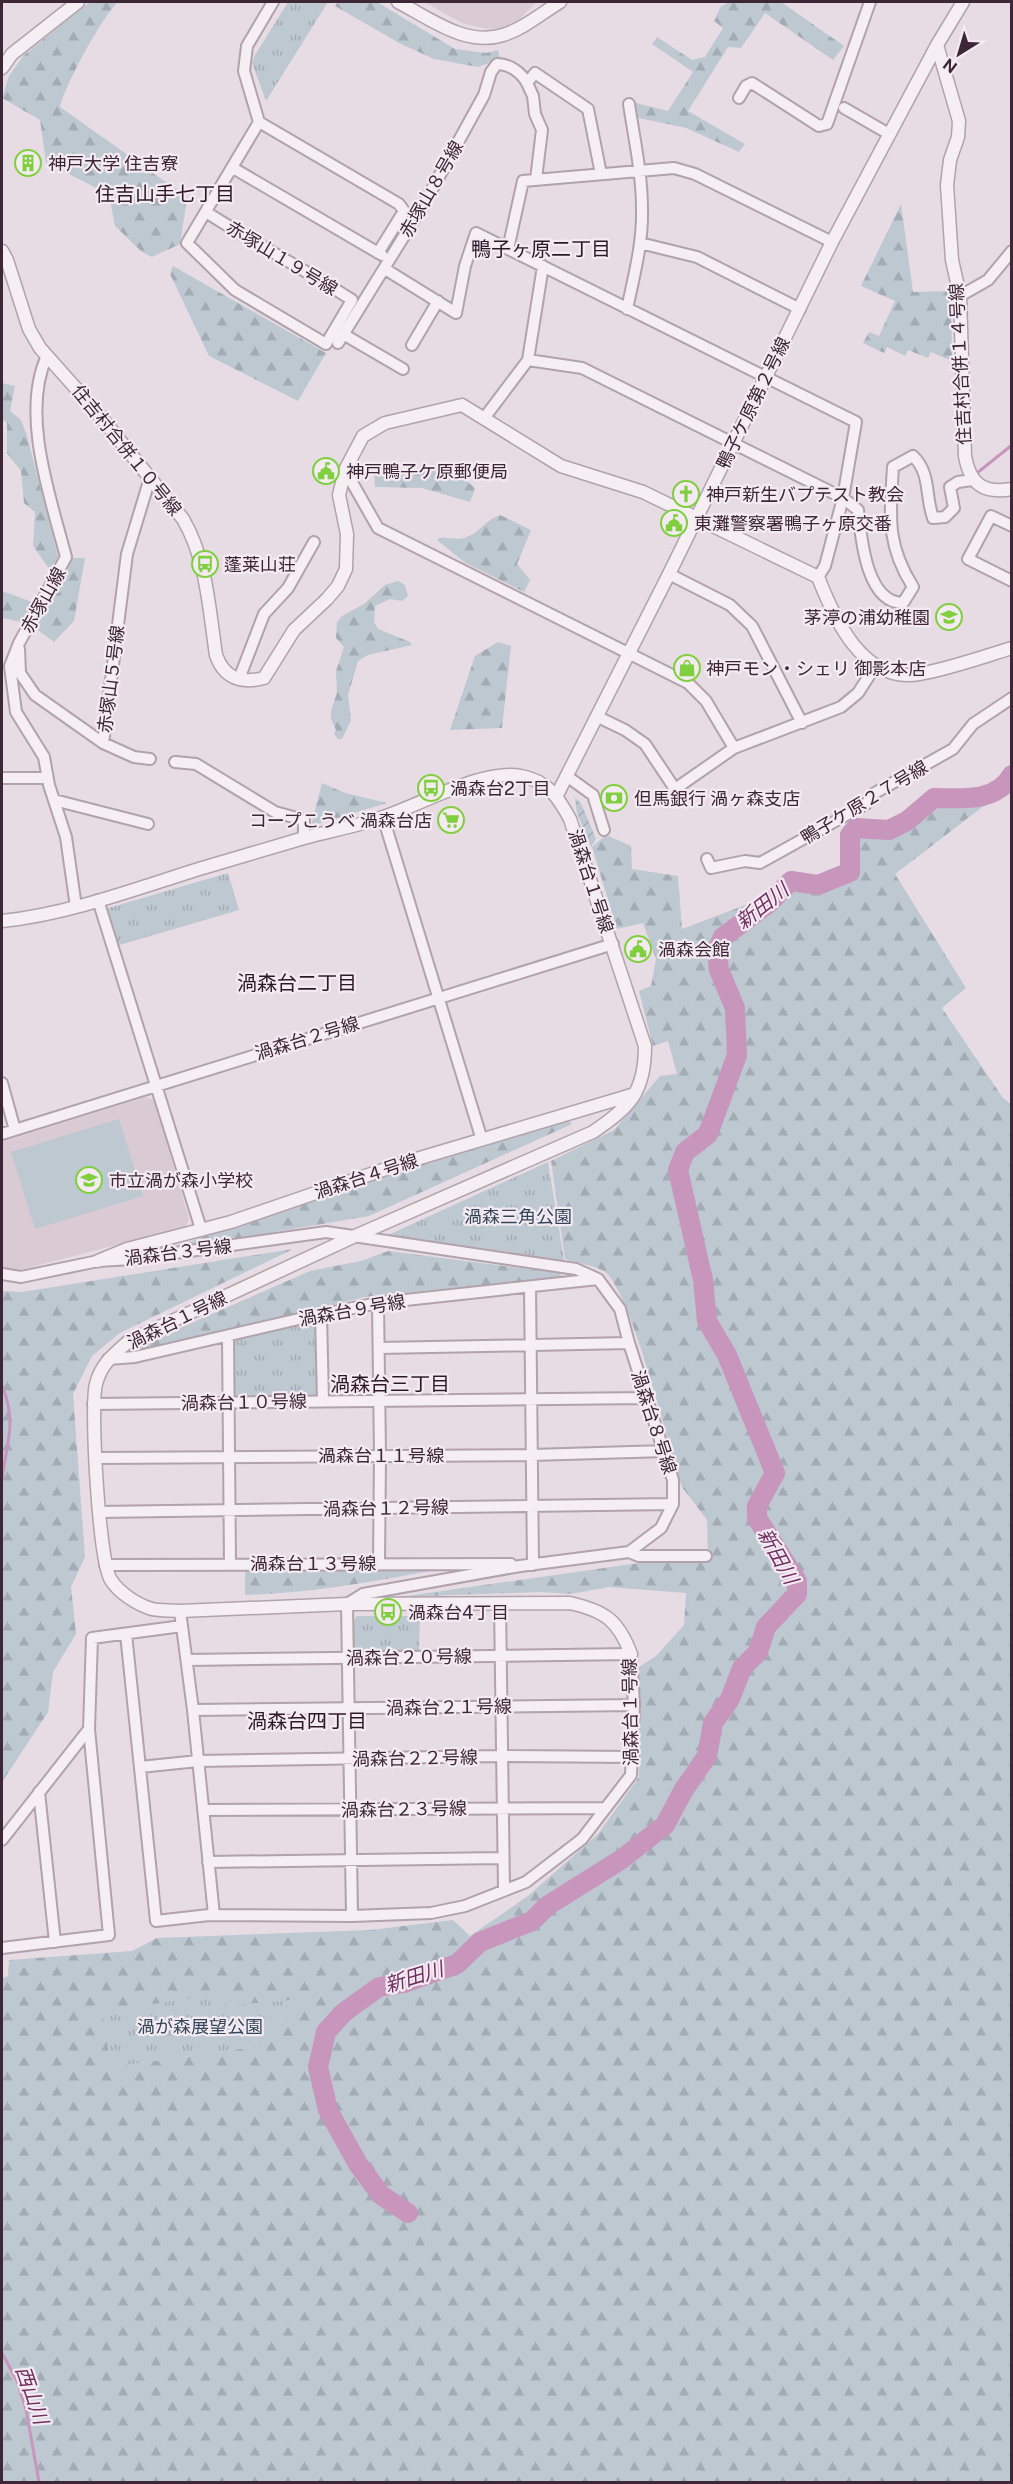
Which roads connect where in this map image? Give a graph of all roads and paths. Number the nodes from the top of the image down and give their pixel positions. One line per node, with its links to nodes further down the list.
1 (73, 2): 8 (street)
2 (273, 2): 13 (street)
3 (398, 2): 4 (street)
4 (560, 2)
5 (870, 2): 10 (street)
6 (963, 2): 7 (street)
7 (937, 45): 14 (street, 鴨子ケ原第２号線); 29 (street, 住吉村合併１４号線)
8 (2, 68)
9 (527, 83): 17 (street); 18 (street); 26 (street, 赤塚山８号線)
10 (739, 98)
11 (628, 104): 16 (street)
12 (844, 108): 14 (street)
13 (259, 122): 15 (street, 赤塚山１９号線); 25 (street)
14 (890, 134): 20 (street, 鴨子ケ原第２号線)
15 (233, 168): 19 (street, 赤塚山１９号線); 25 (street)
16 (640, 170): 17 (street); 20 (street); 21 (street)
17 (601, 174): 18 (street)
18 (536, 179): 22 (street)
19 (206, 212): 19 (street, 赤塚山１９号線)
20 (832, 242): 32 (street, 鴨子ケ原第２号線)
21 (640, 243): 31 (street); 32 (street)
22 (508, 249): 27 (street); 30 (street)
23 (2, 251): 34 (street, 住吉村合併１０号線)
24 (1011, 251): 29 (street)
25 (378, 254): 26 (street)
26 (391, 258): 28 (street, 赤塚山８号線)
27 (543, 266): 31 (street); 35 (street)
28 (385, 269): 30 (street); 36 (street, 赤塚山８号線)
29 (960, 296): 42 (street, 住吉村合併１４号線)
30 (438, 301): 33 (street)
31 (627, 309): 37 (street)
32 (800, 309): 37 (street, 鴨子ケ原第２号線)
33 (412, 345)
34 (47, 356): 41 (street, 住吉村合併１０号線); 51 (street, 赤塚山線)
35 (528, 360): 38 (street); 39 (street)
36 (403, 369)
37 (767, 376): 39 (street, 鴨子ケ原第２号線); 44 (street)
38 (485, 417): 40 (street); 45 (street)
39 (733, 444): 44 (street); 45 (street, 鴨子ケ原第２号線)
40 (345, 471): 53 (street); 55 (street)
41 (150, 478): 55 (street, 住吉村合併１０号線); 59 (street, 赤塚山５号線)
42 (972, 480): 43 (street); 44 (street)
43 (1011, 489)
44 (843, 498): 49 (street)
45 (697, 516): 48 (street, 鴨子ケ原第２号線); 49 (street)
46 (1011, 526): 50 (street)
47 (314, 542): 55 (street)
48 (669, 574): 53 (street, 鴨子ケ原第２号線); 58 (street)
49 (818, 577): 54 (street)
50 (1011, 581)
51 (19, 643): 59 (street, 赤塚山５号線); 65 (street, 赤塚山線)
52 (1011, 648): 54 (street)
53 (630, 654): 57 (street, 鴨子ケ原第２号線); 60 (street)
54 (876, 666): 58 (street)
55 (239, 679)
56 (1011, 698): 72 (street, 鴨子ケ原２７号線)
57 (598, 717): 60 (street); 63 (street, 鴨子ケ原第２号線)
58 (802, 723): 60 (street)
59 (103, 743): 61 (street)
60 (734, 748)
61 (150, 759)
62 (176, 762): 71 (street)
63 (568, 777): 66 (street, 鴨子ケ原第２号線); 70 (street, 渦森台１号線)
64 (2, 778): 65 (street)
65 (47, 778): 67 (street, 赤塚山線)
66 (557, 795): 68 (street); 76 (street, 渦森台１号線)
67 (54, 800): 69 (street); 74 (street, 赤塚山線)
68 (383, 817): 71 (street); 77 (street)
69 (148, 824)
70 (604, 830)
71 (304, 838): 73 (street)
72 (706, 859)
73 (98, 900): 74 (street); 79 (street)
74 (76, 907): 75 (street)
75 (2, 921)
76 (613, 944): 77 (street, 渦森台２号線); 80 (street, 渦森台１号線)
77 (439, 998): 79 (street, 渦森台２号線); 83 (street)
78 (2, 1083): 81 (street)
79 (154, 1086): 81 (street, 渦森台２号線); 84 (street)
80 (636, 1094): 83 (street, 渦森台４号線); 85 (street, 渦森台１号線)
81 (15, 1130): 82 (street, 渦森台２号線)
82 (2, 1134)
83 (482, 1140): 84 (street, 渦森台４号線)
84 (201, 1229): 86 (street, 渦森台４号線)
85 (355, 1236): 86 (street, 渦森台３号線); 88 (street, 渦森台８号線); 96 (street, 渦森台１号線)
86 (98, 1261): 87 (street, 渦森台３号線)
87 (2, 1274)
88 (598, 1280): 89 (street, 渦森台９号線); 93 (street, 渦森台８号線)
89 (530, 1287): 90 (street, 渦森台９号線); 94 (street)
90 (378, 1303): 91 (street, 渦森台９号線); 95 (street)
91 (321, 1314): 92 (street, 渦森台９号線); 99 (street)
92 (228, 1336): 96 (street, 渦森台９号線); 101 (street)
93 (629, 1343): 94 (street); 97 (street, 渦森台８号線)
94 (530, 1345): 95 (street); 98 (street)
95 (379, 1348): 100 (street)
96 (108, 1359): 102 (street, 渦森台１号線)
97 (646, 1398): 98 (street, 渦森台１０号線); 103 (street, 渦森台８号線)
98 (531, 1399): 100 (street, 渦森台１０号線); 105 (street)
99 (323, 1401): 100 (street, 渦森台１０号線); 101 (street, 渦森台１０号線)
100 (379, 1401): 104 (street)
101 (228, 1402): 102 (street, 渦森台１０号線); 106 (street)
102 (93, 1404): 107 (street, 渦森台１号線)
103 (666, 1451): 105 (street, 渦森台１１号線); 108 (street, 渦森台８号線)
104 (380, 1455): 105 (street, 渦森台１１号線); 106 (street, 渦森台１１号線); 110 (street)
105 (531, 1455): 109 (street)
106 (228, 1456): 107 (street, 渦森台１１号線); 111 (street)
107 (97, 1458): 112 (street, 渦森台１号線)
108 (673, 1504): 109 (street, 渦森台１２号線); 113 (street)
109 (532, 1507): 110 (street, 渦森台１２号線); 118 (street)
110 (379, 1508): 111 (street, 渦森台１２号線); 115 (street)
111 (229, 1511): 112 (street, 渦森台１２号線); 116 (street)
112 (99, 1512): 117 (street, 渦森台１号線)
113 (629, 1551): 114 (street); 118 (street)
114 (706, 1556)
115 (379, 1563): 116 (street, 渦森台１３号線); 119 (street, 渦森台１３号線)
116 (230, 1564): 117 (street, 渦森台１３号線)
117 (105, 1565): 122 (street, 渦森台１号線)
118 (533, 1565): 119 (street)
119 (520, 1566): 120 (street)
120 (347, 1604): 121 (street, 渦森台１号線); 122 (street, 渦森台１号線); 127 (street)
121 (500, 1604): 125 (street, 渦森台１号線); 126 (street)
122 (180, 1611): 123 (street)
123 (182, 1626): 124 (street); 128 (street)
124 (126, 1634): 133 (street); 138 (street)
125 (632, 1654): 126 (street, 渦森台２０号線); 129 (street, 渦森台１号線)
126 (501, 1656): 127 (street, 渦森台２０号線); 130 (street)
127 (349, 1658): 128 (street, 渦森台２０号線); 131 (street)
128 (187, 1660): 132 (street)
129 (634, 1705): 130 (street, 渦森台２１号線); 135 (street, 渦森台１号線)
130 (501, 1706): 131 (street, 渦森台２１号線); 134 (street)
131 (348, 1708): 132 (street, 渦森台２１号線); 136 (street)
132 (193, 1710): 137 (street)
133 (89, 1729): 139 (street); 151 (street)
134 (501, 1756): 135 (street, 渦森台２２号線); 136 (street, 渦森台２２号線); 140 (street)
135 (633, 1757): 141 (street, 渦森台１号線)
136 (349, 1759): 137 (street, 渦森台２２号線); 143 (street)
137 (198, 1761): 138 (street, 渦森台２２号線); 142 (street)
138 (140, 1767): 149 (street, 渦森台１号線)
139 (39, 1792): 144 (street); 151 (street)
140 (502, 1808): 141 (street, 渦森台２３号線); 143 (street, 渦森台２３号線); 145 (street)
141 (605, 1808): 148 (street, 渦森台１号線)
142 (203, 1810): 143 (street, 渦森台２３号線); 147 (street)
143 (350, 1810): 146 (street)
144 (2, 1840)
145 (503, 1858): 146 (street); 148 (street)
146 (351, 1860): 147 (street); 150 (street)
147 (208, 1862): 149 (street)
148 (504, 1890): 150 (street, 渦森台１号線)
149 (214, 1916): 150 (street, 渦森台１号線)
150 (352, 1916)
151 (55, 1942): 152 (street)
152 (2, 1948)

